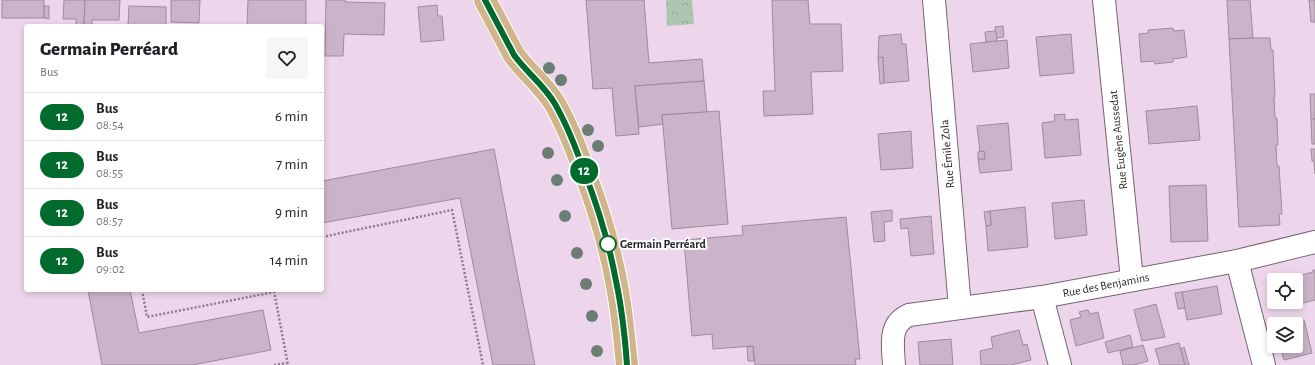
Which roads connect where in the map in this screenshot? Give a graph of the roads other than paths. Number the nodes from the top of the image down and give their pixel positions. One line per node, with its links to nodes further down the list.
1 (485, 0): 9 (main road)
2 (934, 0): 8 (street, Rue Émile Zola)
3 (1104, 0): 6 (street, Rue Eugène Aussedat)
4 (1315, 242): 5 (street, Rue des Benjamins)
5 (1237, 261): 6 (street, Rue des Benjamins); 12 (street)
6 (1132, 280): 7 (street, Rue des Benjamins)
7 (1042, 297): 8 (street, Rue des Benjamins); 11 (street)
8 (960, 308): 10 (street, Rue des Benjamins)
9 (628, 365)
10 (894, 365)
11 (1060, 365)
12 (1264, 365)

